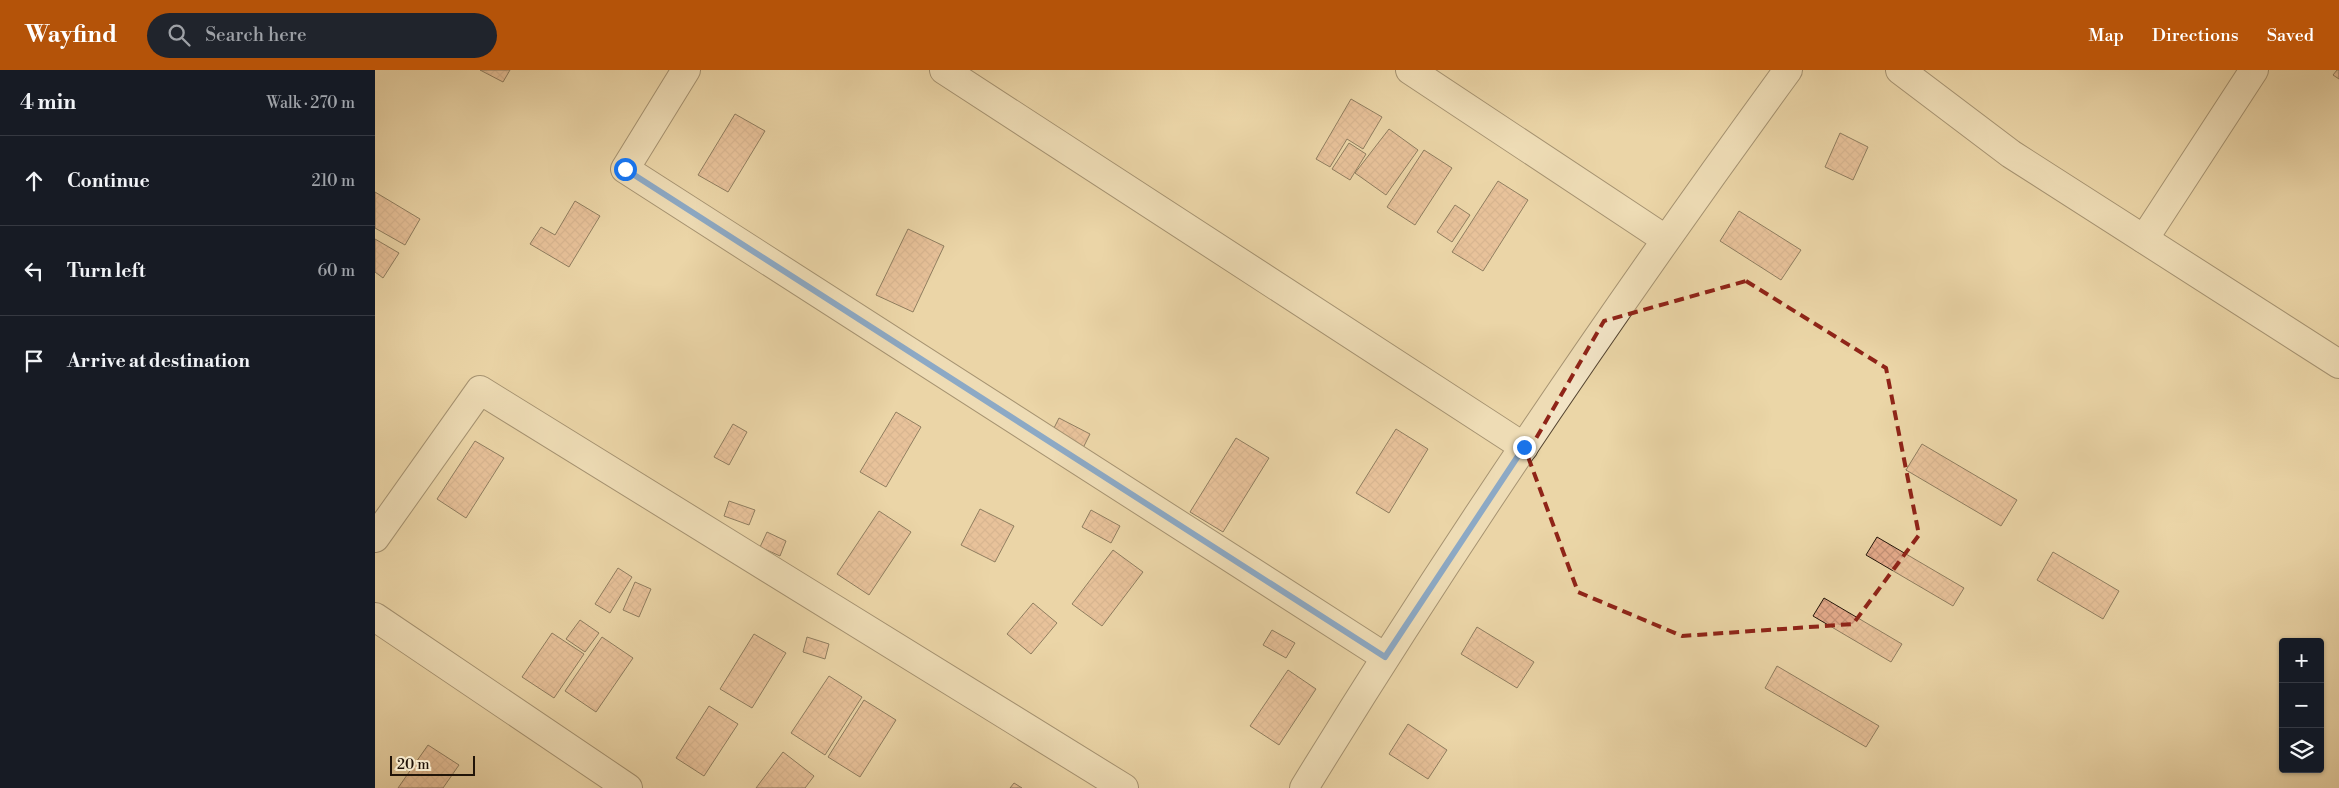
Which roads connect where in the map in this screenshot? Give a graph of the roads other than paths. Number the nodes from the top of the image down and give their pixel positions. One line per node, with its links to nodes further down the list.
1 (687, 70): 13 (street)
2 (944, 70): 10 (street)
3 (1410, 70): 7 (street)
4 (1788, 70): 7 (street)
5 (1900, 70): 8 (street)
6 (2254, 70): 8 (street)
7 (1665, 239): 10 (street)
8 (2144, 239): 9 (street)
9 (2339, 364)
10 (1524, 447): 13 (street)
11 (375, 538): 15 (street)
12 (375, 617): 14 (street)
13 (1385, 657): 16 (street)
14 (628, 788)
15 (1124, 788)
16 (1304, 788)

